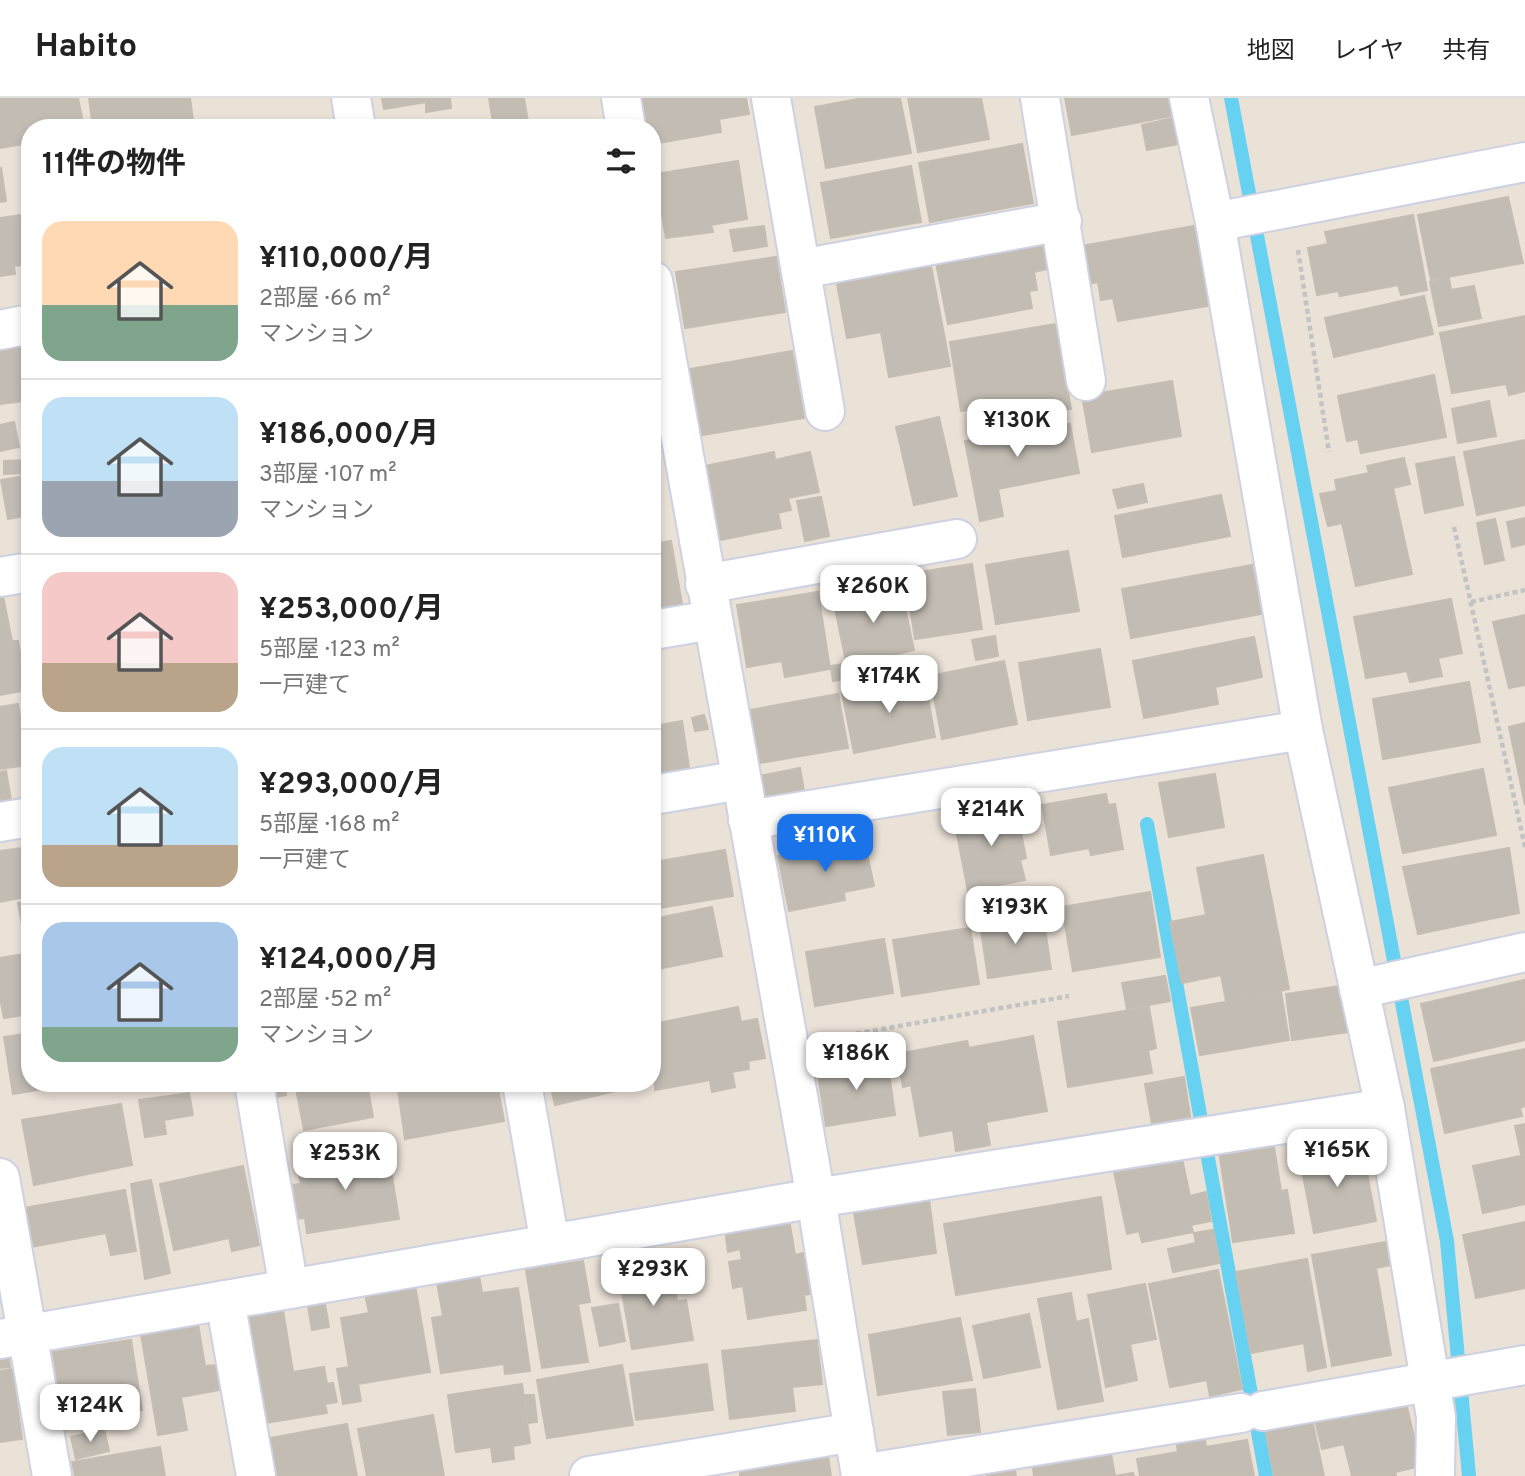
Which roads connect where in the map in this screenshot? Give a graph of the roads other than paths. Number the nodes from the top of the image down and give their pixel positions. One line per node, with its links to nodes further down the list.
1 (351, 98): 6 (street)
2 (621, 98): 7 (street)
3 (771, 98): 11 (street)
4 (1040, 98): 10 (street)
5 (1189, 98): 9 (street)
6 (354, 119)
7 (624, 119)
8 (1525, 162): 9 (street)
9 (1253, 215): 22 (street)
10 (1062, 221): 11 (street); 15 (street)
11 (801, 269): 16 (street)
12 (21, 326): 14 (street)
13 (661, 327): 20 (street)
14 (0, 330)
15 (1086, 381)
16 (825, 411)
17 (957, 539): 20 (street)
18 (21, 574): 19 (street)
19 (0, 577)
20 (709, 602): 21 (street); 23 (street)
21 (661, 626)
22 (1303, 730): 26 (street); 29 (street)
23 (741, 780): 24 (street); 26 (street)
24 (661, 794)
25 (21, 818): 27 (street)
26 (748, 820): 34 (street)
27 (0, 822)
28 (1525, 952): 29 (street)
29 (1371, 987): 32 (street)
30 (256, 1092): 36 (street)
31 (524, 1092): 35 (street)
32 (1385, 1108): 34 (street); 40 (street)
33 (0, 1178): 38 (street)
34 (816, 1198): 35 (street); 41 (street)
35 (550, 1244): 36 (street)
36 (289, 1289): 37 (street)
37 (225, 1300): 38 (street); 44 (street)
38 (14, 1337): 43 (street)
39 (1525, 1365): 40 (street)
40 (1452, 1379): 42 (street); 46 (street)
41 (854, 1432): 42 (street); 45 (street)
42 (861, 1475)
43 (52, 1476)
44 (256, 1476)
45 (589, 1476)
46 (1435, 1476)

